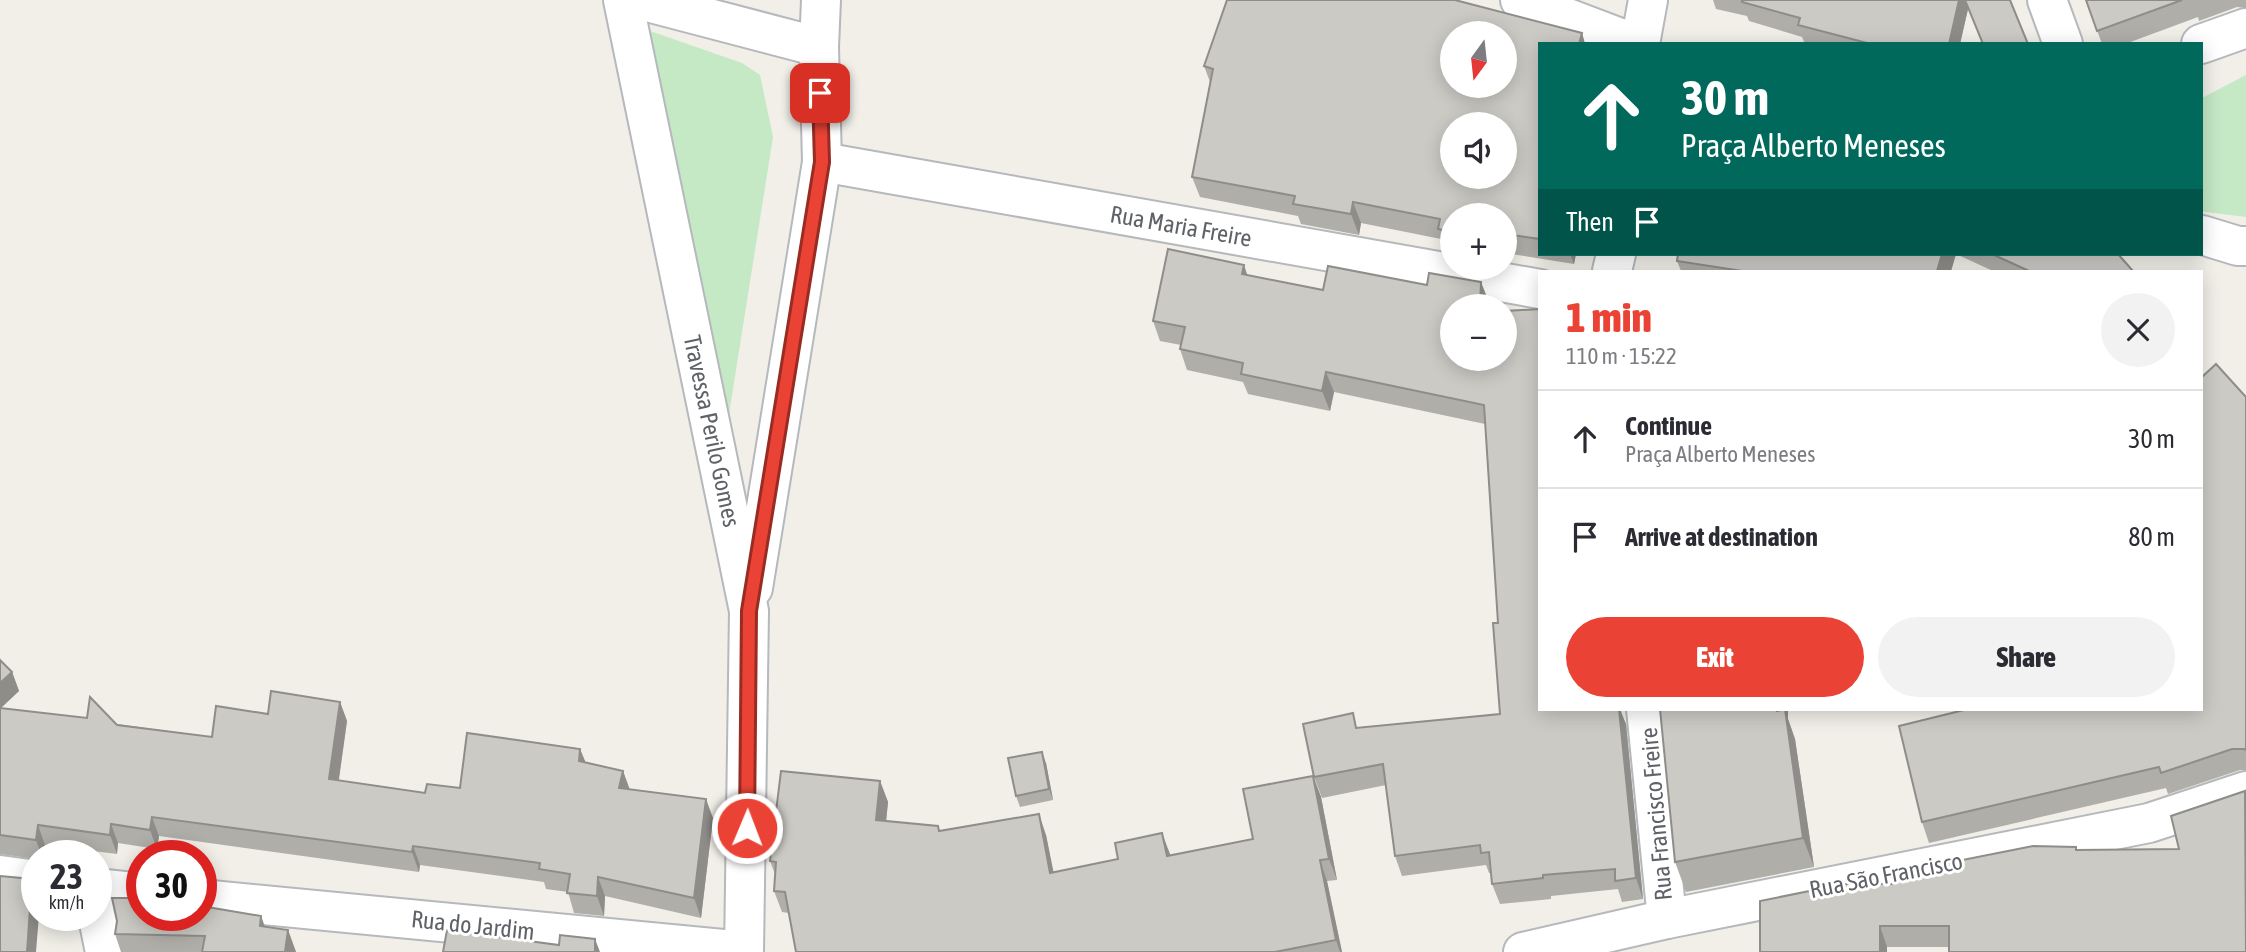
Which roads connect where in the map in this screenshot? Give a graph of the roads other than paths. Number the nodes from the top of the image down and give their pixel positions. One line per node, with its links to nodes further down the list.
1 (623, 0): 17 (street, Travessa Perilo Gomes)
2 (640, 0): 12 (street)
3 (821, 0): 12 (street)
4 (1520, 0): 8 (street)
5 (1648, 0): 9 (street)
6 (2047, 0): 10 (street)
7 (2246, 28): 11 (street)
8 (1633, 42)
9 (1638, 42)
10 (2062, 42)
11 (2203, 43)
12 (819, 47): 13 (street)
13 (822, 162): 16 (street, Rua Maria Freire); 17 (street)
14 (2203, 235): 15 (street)
15 (2246, 246)
16 (1538, 289)
17 (749, 611): 25 (street, Travessa Perilo Gomes)
18 (1646, 711): 23 (street, Rua Francisco Freire)
19 (2246, 791): 23 (street, Rua São Francisco)
20 (0, 875): 21 (street)
21 (21, 878)
22 (217, 900): 25 (street, Rua do Jardim)
23 (1667, 919): 27 (street, Rua São Francisco)
24 (101, 931): 26 (street)
25 (744, 951)
26 (105, 952)
27 (1523, 952)

